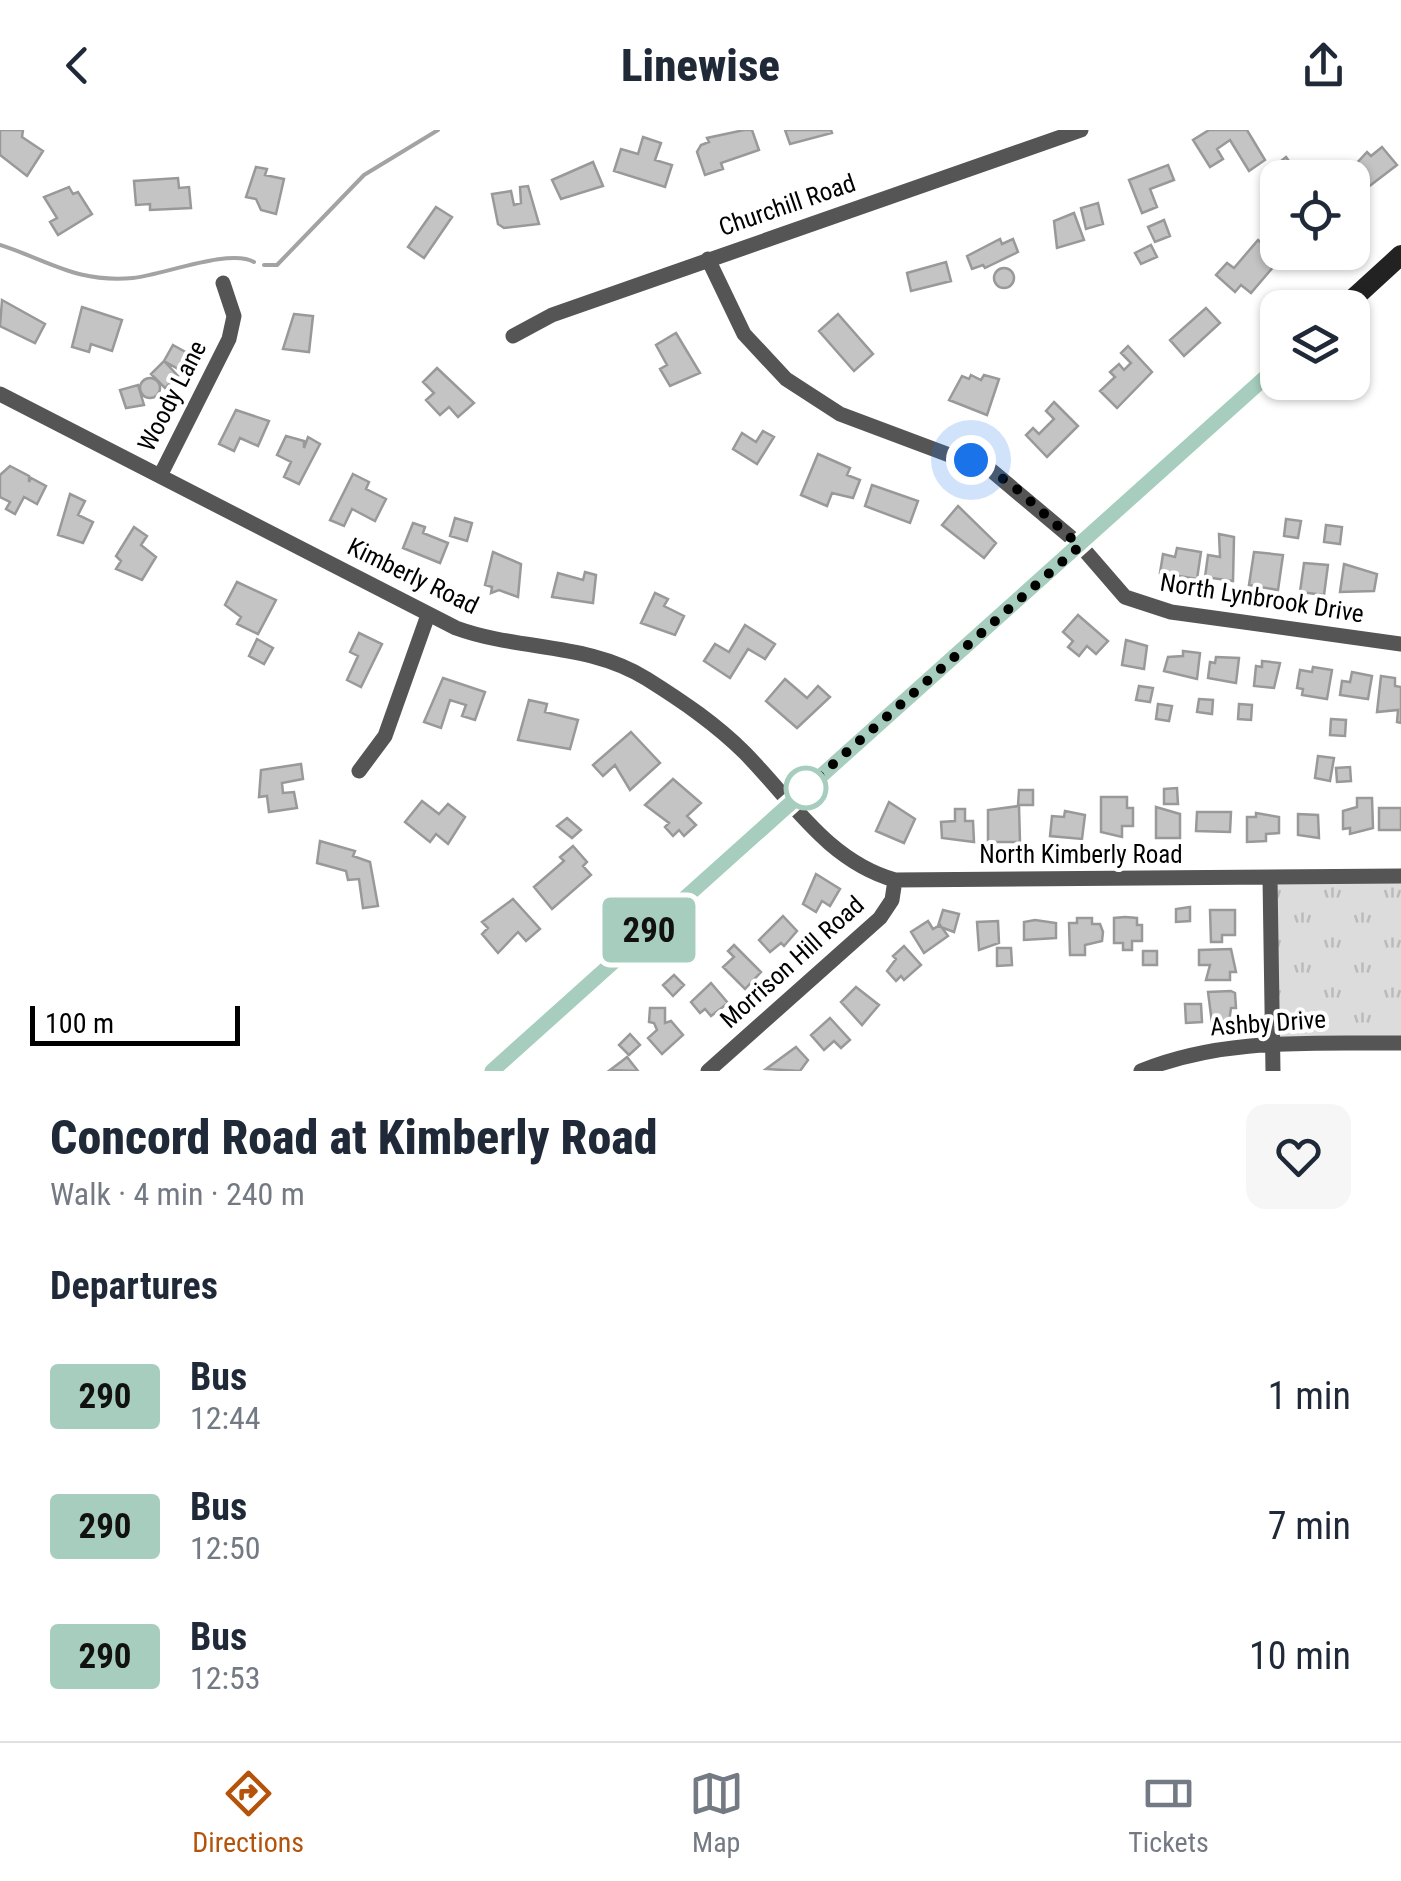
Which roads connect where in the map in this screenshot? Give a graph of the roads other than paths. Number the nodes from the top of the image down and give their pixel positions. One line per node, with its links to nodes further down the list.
1 (1081, 130): 3 (street, Churchill Road)
2 (1401, 254): 5 (main road)
3 (708, 259): 6 (street, Churchill Road); 10 (street, North Lynbrook Drive)
4 (223, 282): 9 (street, Woody Lane)
5 (1362, 290)
6 (513, 336)
7 (1260, 382): 10 (main road)
8 (0, 394): 9 (street, Kimberly Road)
9 (161, 474): 11 (street, Kimberly Road)
10 (1080, 546): 12 (street, North Lynbrook Drive); 14 (main road)
11 (428, 615): 13 (street); 14 (street, Kimberly Road)
12 (1401, 644)
13 (359, 771)
14 (790, 803): 17 (street, North Kimberly Road); 20 (main road)
15 (1401, 876): 16 (street, North Kimberly Road)
16 (1270, 878): 17 (street, North Kimberly Road); 19 (street)
17 (895, 880): 21 (street, Morrison Hill Road)
18 (1401, 1043): 19 (street, Ashby Drive)
19 (1272, 1044): 22 (street, Ashby Drive); 23 (street)
20 (492, 1071)
21 (708, 1071)
22 (1142, 1071)
23 (1273, 1071)

